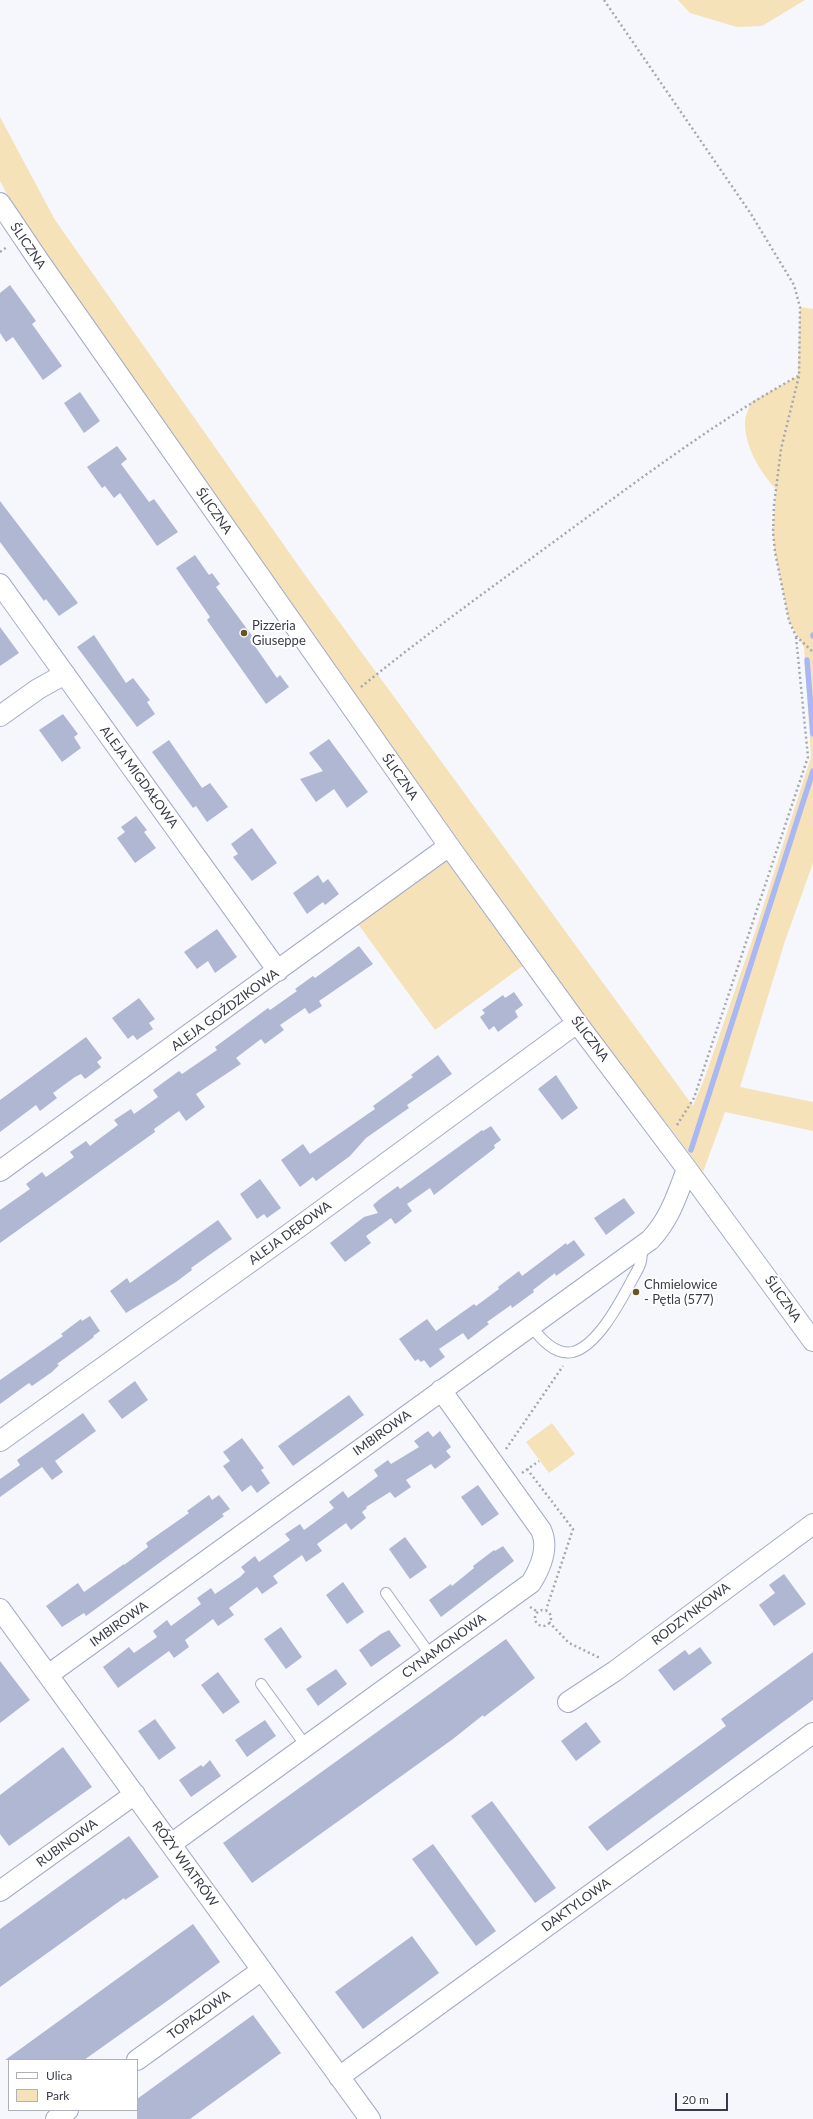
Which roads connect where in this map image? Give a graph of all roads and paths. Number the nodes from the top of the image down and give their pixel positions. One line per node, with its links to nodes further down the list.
1 (604, 0): 4 (path)
2 (0, 203): 3 (street, ŚLICZNA)
3 (7, 231): 9 (street, ŚLICZNA)
4 (798, 376): 6 (path); 9 (path)
5 (0, 584): 8 (street, ALEJA MIGDAŁOWA)
6 (796, 636): 7 (path); 14 (path)
7 (813, 652)
8 (65, 674): 10 (street); 12 (street, ALEJA MIGDAŁOWA)
9 (346, 699): 11 (street, ŚLICZNA)
10 (0, 716)
11 (449, 846): 12 (street, ALEJA GOŹDZIKOWA); 13 (street, ŚLICZNA)
12 (278, 971): 16 (street, ALEJA GOŹDZIKOWA)
13 (577, 1024): 14 (street, ŚLICZNA); 22 (street, ALEJA DĘBOWA)
14 (665, 1140): 15 (street, ŚLICZNA)
15 (688, 1169): 17 (street, IMBIROWA); 19 (street, ŚLICZNA)
16 (0, 1171)
17 (642, 1245): 18 (street, IMBIROWA); 20 (lane)
18 (531, 1326): 20 (lane); 21 (street, IMBIROWA)
19 (813, 1341)
20 (572, 1352): 23 (path)
21 (441, 1390): 23 (street, CYNAMONOWA); 30 (street, IMBIROWA)
22 (0, 1441)
23 (496, 1465): 28 (street, CYNAMONOWA)
24 (813, 1524): 29 (street, RODZYNKOWA)
25 (386, 1593): 28 (lane)
26 (2, 1616): 30 (street, RÓŻY WIATRÓW)
27 (549, 1622): 27 (path); 29 (path)
28 (431, 1656): 34 (street, CYNAMONOWA)
29 (615, 1671): 32 (street, RODZYNKOWA)
30 (48, 1675): 35 (street, RÓŻY WIATRÓW)
31 (261, 1684): 34 (lane)
32 (568, 1702)
33 (813, 1733): 40 (street, DAKTYLOWA)
34 (306, 1746): 36 (street, CYNAMONOWA)
35 (135, 1794): 36 (street, RÓŻY WIATRÓW); 37 (street, RUBINOWA)
36 (171, 1844): 38 (street, RÓŻY WIATRÓW)
37 (0, 1891)
38 (262, 1970): 39 (street, TOPAZOWA); 40 (street, RÓŻY WIATRÓW)
39 (138, 2059)
40 (339, 2077): 43 (street, RÓŻY WIATRÓW)
41 (67, 2111): 42 (street)
42 (56, 2119)
43 (370, 2119)

